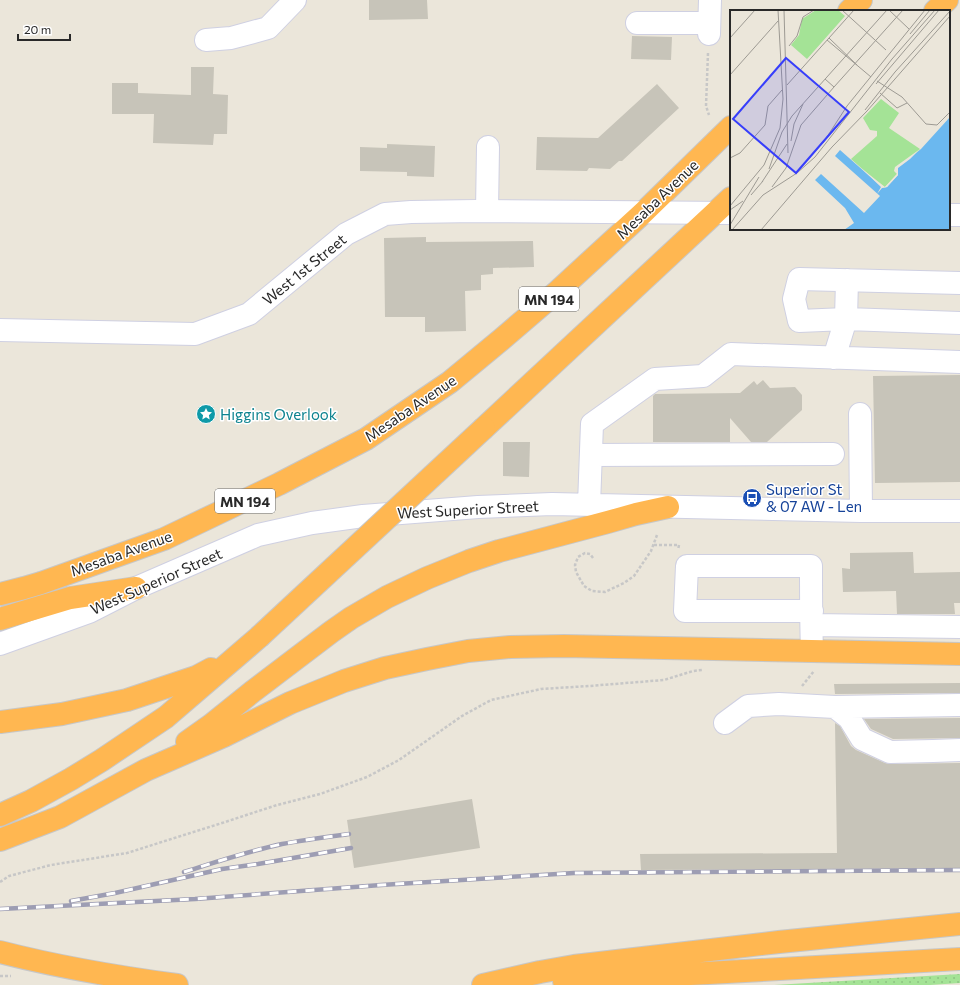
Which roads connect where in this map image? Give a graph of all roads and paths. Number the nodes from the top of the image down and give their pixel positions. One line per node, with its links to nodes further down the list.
1 (294, 0): 9 (street)
2 (710, 0): 8 (street)
3 (861, 0): 5 (highway)
4 (947, 0): 6 (highway)
5 (850, 10)
6 (936, 10)
7 (636, 23): 8 (street)
8 (709, 29): 10 (path)
9 (206, 40)
10 (709, 115)
11 (730, 128): 15 (highway, Mesaba Avenue / MN 194)
12 (488, 147): 14 (street)
13 (730, 200): 16 (highway)
14 (487, 211): 15 (street, West 1st Street); 21 (street, West 1st Street)
15 (644, 212): 16 (street, West 1st Street); 36 (highway, Mesaba Avenue / MN 194)
16 (723, 213): 41 (highway, bridge)
17 (846, 280): 18 (street); 19 (street); 19 (street)
18 (960, 283)
19 (846, 319): 20 (street); 22 (street)
20 (960, 323)
21 (0, 330)
22 (834, 358): 23 (street); 26 (street)
23 (960, 362)
24 (860, 414): 29 (street)
25 (833, 454): 26 (street)
26 (591, 455): 27 (street)
27 (589, 505): 28 (street, West Superior Street); 35 (street, West Superior Street)
28 (668, 507): 29 (street, West Superior Street); 51 (highway)
29 (861, 510): 30 (street, West Superior Street)
30 (960, 511)
31 (658, 535): 32 (path)
32 (654, 545): 33 (path); 34 (path)
33 (679, 546)
34 (593, 558)
35 (136, 588): 39 (highway); 42 (street, West Superior Street)
36 (15, 590): 37 (highway, MN 194)
37 (0, 598)
38 (812, 618): 38 (street); 40 (street); 44 (street)
39 (0, 619)
40 (960, 627)
41 (252, 643): 48 (highway); 52 (highway)
42 (0, 644)
43 (960, 654): 44 (highway)
44 (812, 664): 51 (highway)
45 (706, 669): 54 (path)
46 (960, 705): 47 (street)
47 (835, 707): 49 (street); 50 (street)
48 (0, 722)
49 (724, 723)
50 (960, 750)
51 (146, 770): 53 (highway)
52 (0, 815)
53 (0, 840)
54 (0, 882)
55 (960, 924): 59 (highway)
56 (0, 952): 58 (highway)
57 (960, 959): 60 (highway)
58 (177, 985)
59 (483, 985)
60 (487, 985)

